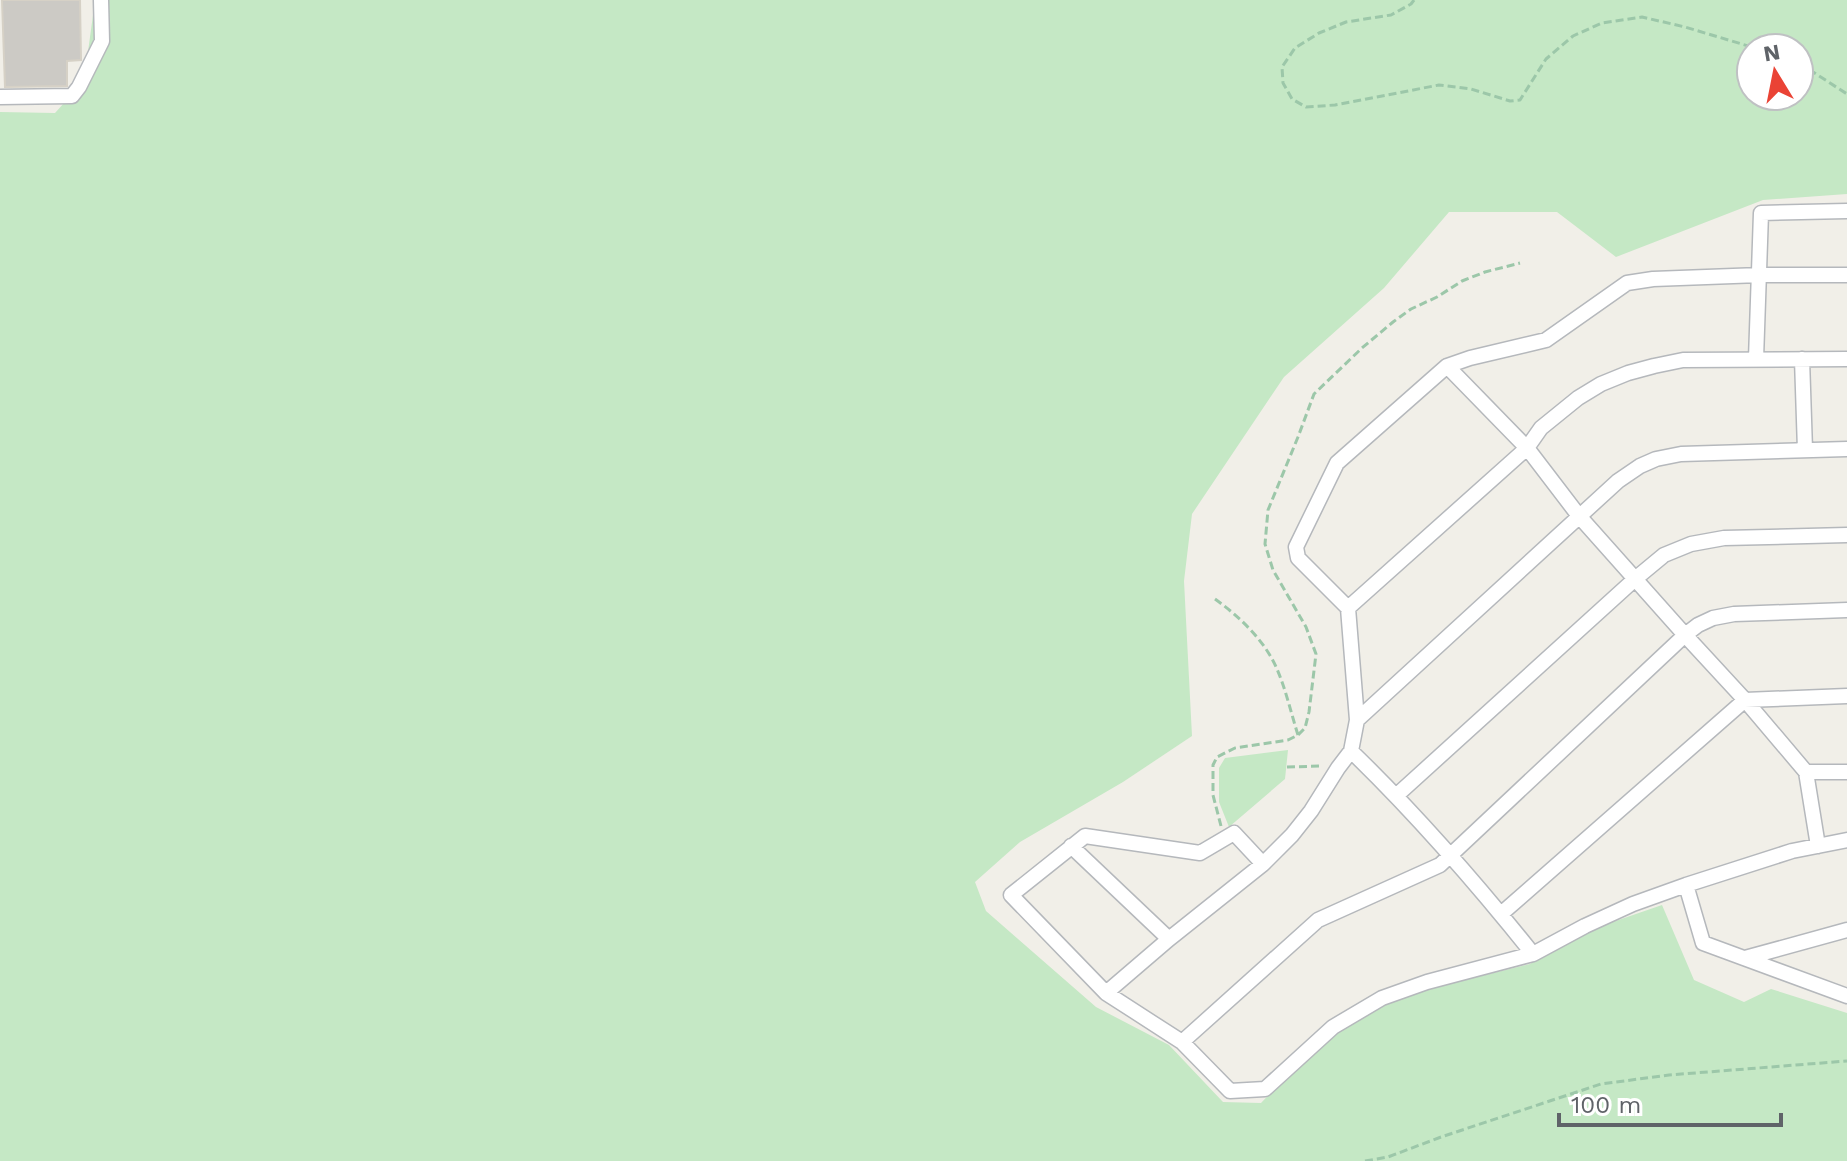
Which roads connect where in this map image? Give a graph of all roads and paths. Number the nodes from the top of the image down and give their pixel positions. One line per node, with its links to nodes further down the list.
1 (101, 0): 6 (street)
2 (1414, 0): 3 (path)
3 (1735, 42)
4 (1815, 73): 5 (path)
5 (1847, 94)
6 (0, 97)
7 (1847, 211): 8 (street)
8 (1760, 275): 9 (street); 10 (street); 13 (street)
9 (1847, 275)
10 (1756, 359): 11 (street); 14 (street)
11 (1802, 359): 12 (street); 16 (street)
12 (1847, 359)
13 (1447, 366): 14 (street); 21 (street)
14 (1527, 448): 17 (street); 21 (street)
15 (1847, 449): 16 (street)
16 (1805, 450): 17 (street)
17 (1579, 516): 19 (street); 26 (street)
18 (1847, 535): 19 (street)
19 (1635, 579): 23 (street); 32 (street)
20 (1215, 599): 33 (path)
21 (1348, 608): 26 (street)
22 (1847, 610): 23 (street)
23 (1685, 635): 25 (street); 37 (street)
24 (1847, 696): 25 (street)
25 (1745, 700): 30 (street); 40 (street)
26 (1357, 720): 27 (street)
27 (1351, 751): 32 (street); 38 (street)
28 (1309, 765): 29 (path)
29 (1287, 767)
30 (1806, 772): 31 (street); 36 (street)
31 (1847, 772)
32 (1397, 795): 37 (street)
33 (1224, 837): 35 (street); 38 (street)
34 (1847, 840): 36 (street)
35 (1071, 846): 42 (street); 45 (street)
36 (1818, 846): 39 (street)
37 (1448, 855): 40 (street); 47 (street)
38 (1263, 864): 42 (street)
39 (1686, 885): 43 (street); 44 (street)
40 (1501, 914): 43 (street)
41 (1847, 930): 44 (street)
42 (1169, 939): 45 (street)
43 (1533, 954): 47 (street)
44 (1745, 958): 46 (street)
45 (1106, 993): 47 (street)
46 (1847, 996)
47 (1182, 1042)
48 (1847, 1061): 49 (path)
49 (1365, 1161)

